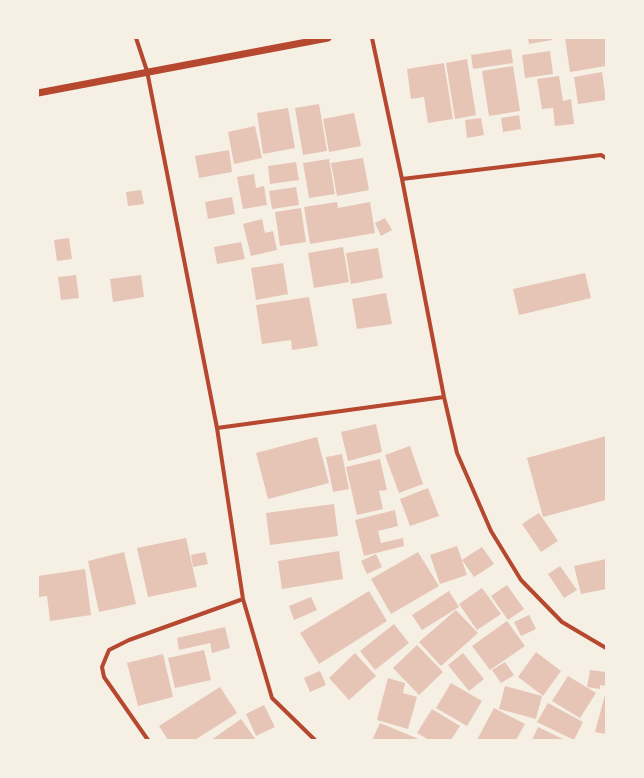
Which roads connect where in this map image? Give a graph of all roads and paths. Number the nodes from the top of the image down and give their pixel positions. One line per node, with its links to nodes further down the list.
1 (136, 38): 4 (street)
2 (328, 38): 4 (street)
3 (372, 38): 7 (street)
4 (147, 71): 5 (street); 9 (street)
5 (38, 93)
6 (606, 158): 7 (street)
7 (402, 179): 8 (street)
8 (444, 397): 9 (street); 11 (street)
9 (216, 428): 10 (street)
10 (243, 599): 12 (street); 13 (street)
11 (606, 648)
12 (148, 740)
13 (315, 740)

